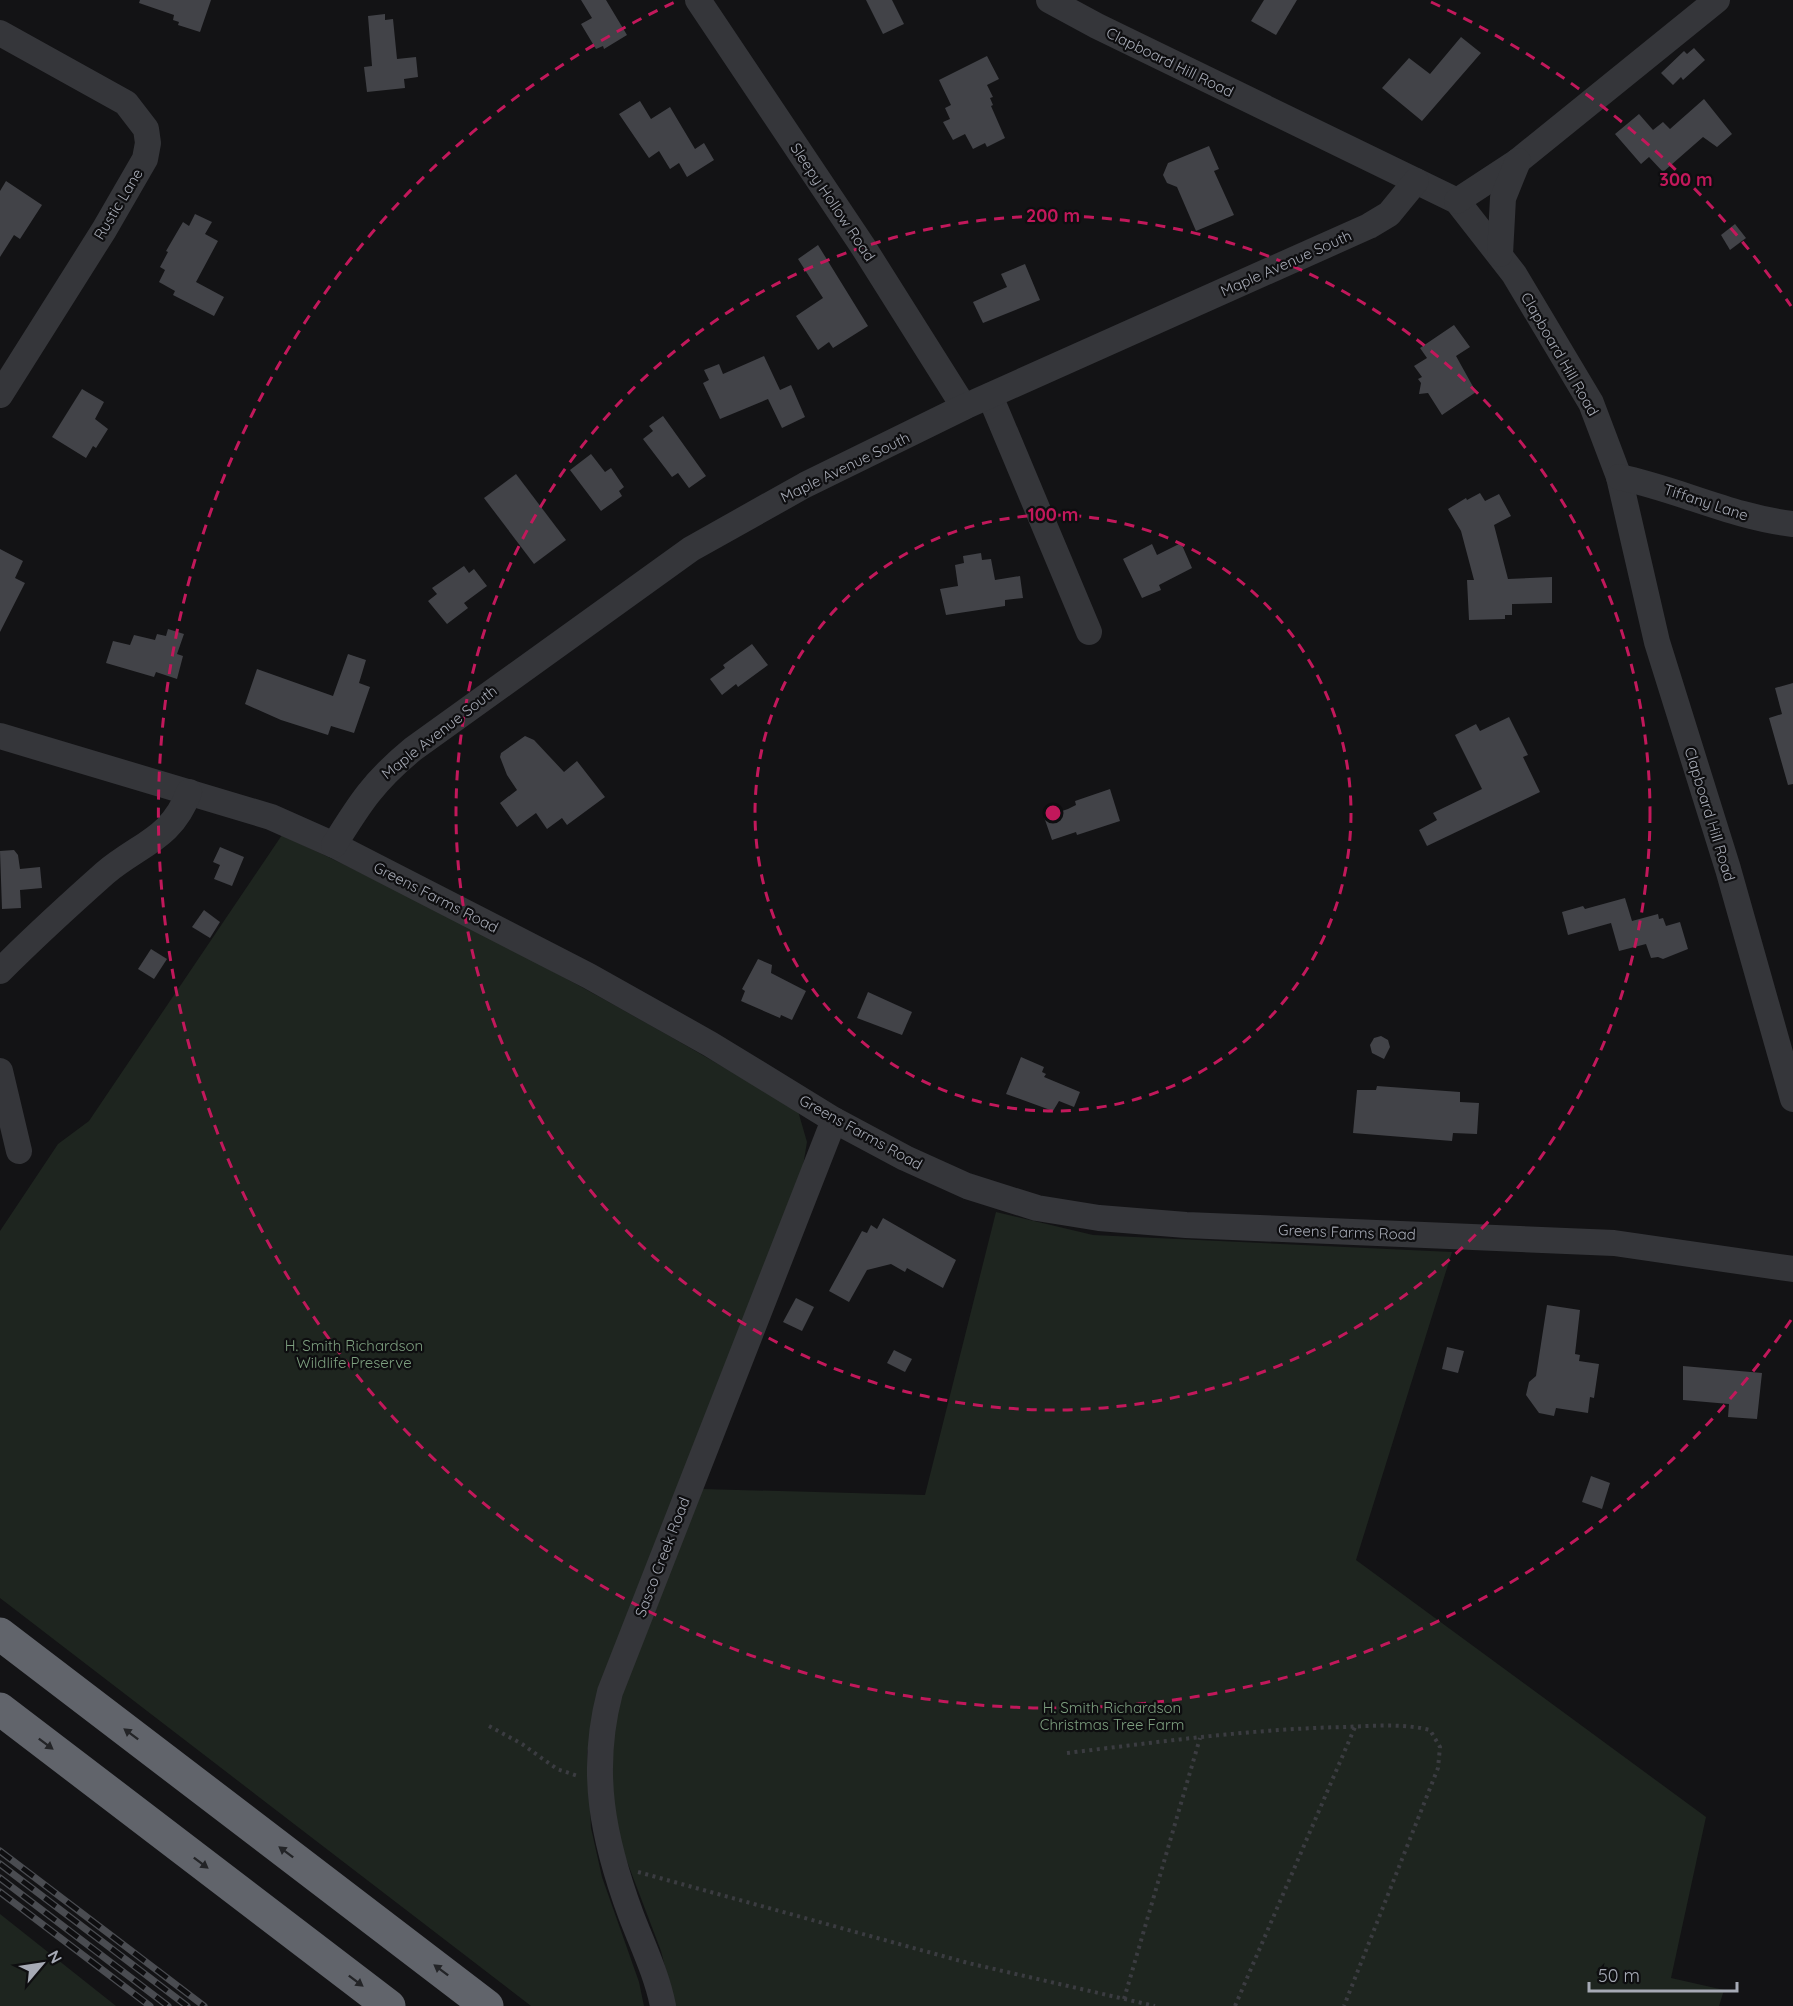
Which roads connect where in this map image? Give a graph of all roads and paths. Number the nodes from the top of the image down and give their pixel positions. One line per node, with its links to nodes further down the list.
1 (698, 0): 11 (street, Sleepy Hollow Road)
2 (1049, 0): 6 (street, Clapboard Hill Road)
3 (1717, 0): 5 (street)
4 (0, 33): 9 (street, Rustic Lane)
5 (1518, 161): 7 (street); 8 (street)
6 (1416, 181): 7 (street, Clapboard Hill Road); 10 (street, Maple Avenue South)
7 (1457, 201): 8 (street, Clapboard Hill Road)
8 (1500, 254): 12 (street, Clapboard Hill Road)
9 (0, 394)
10 (990, 396): 11 (street, Maple Avenue South); 14 (street)
11 (964, 407): 17 (street, Maple Avenue South)
12 (1619, 477): 13 (street, Tiffany Lane); 20 (street, Clapboard Hill Road)
13 (1793, 524)
14 (1089, 632)
15 (6, 743): 16 (street, Greens Farms Road)
16 (189, 792): 17 (street, Greens Farms Road); 18 (street)
17 (334, 845): 22 (street, Greens Farms Road)
18 (0, 971)
19 (0, 1071): 21 (street)
20 (1793, 1099)
21 (3, 1102): 23 (street)
22 (834, 1120): 24 (street, Greens Farms Road); 31 (street, Sasco Creek Road)
23 (19, 1151)
24 (1793, 1269)
25 (0, 1634): 35 (highway, one-way to 25)
26 (0, 1709): 34 (highway, one-way to 34)
27 (489, 1726): 31 (path)
28 (1355, 1727): 29 (path); 38 (path); 39 (path)
29 (1200, 1738): 30 (path); 33 (path)
30 (1067, 1753)
31 (600, 1774): 32 (street, Sasco Creek Road)
32 (614, 1865): 33 (path); 36 (street, Sasco Creek Road)
33 (1124, 1999): 37 (path)
34 (389, 2006)
35 (487, 2006)
36 (663, 2006)
37 (1155, 2006)
38 (1235, 2006)
39 (1344, 2006)

